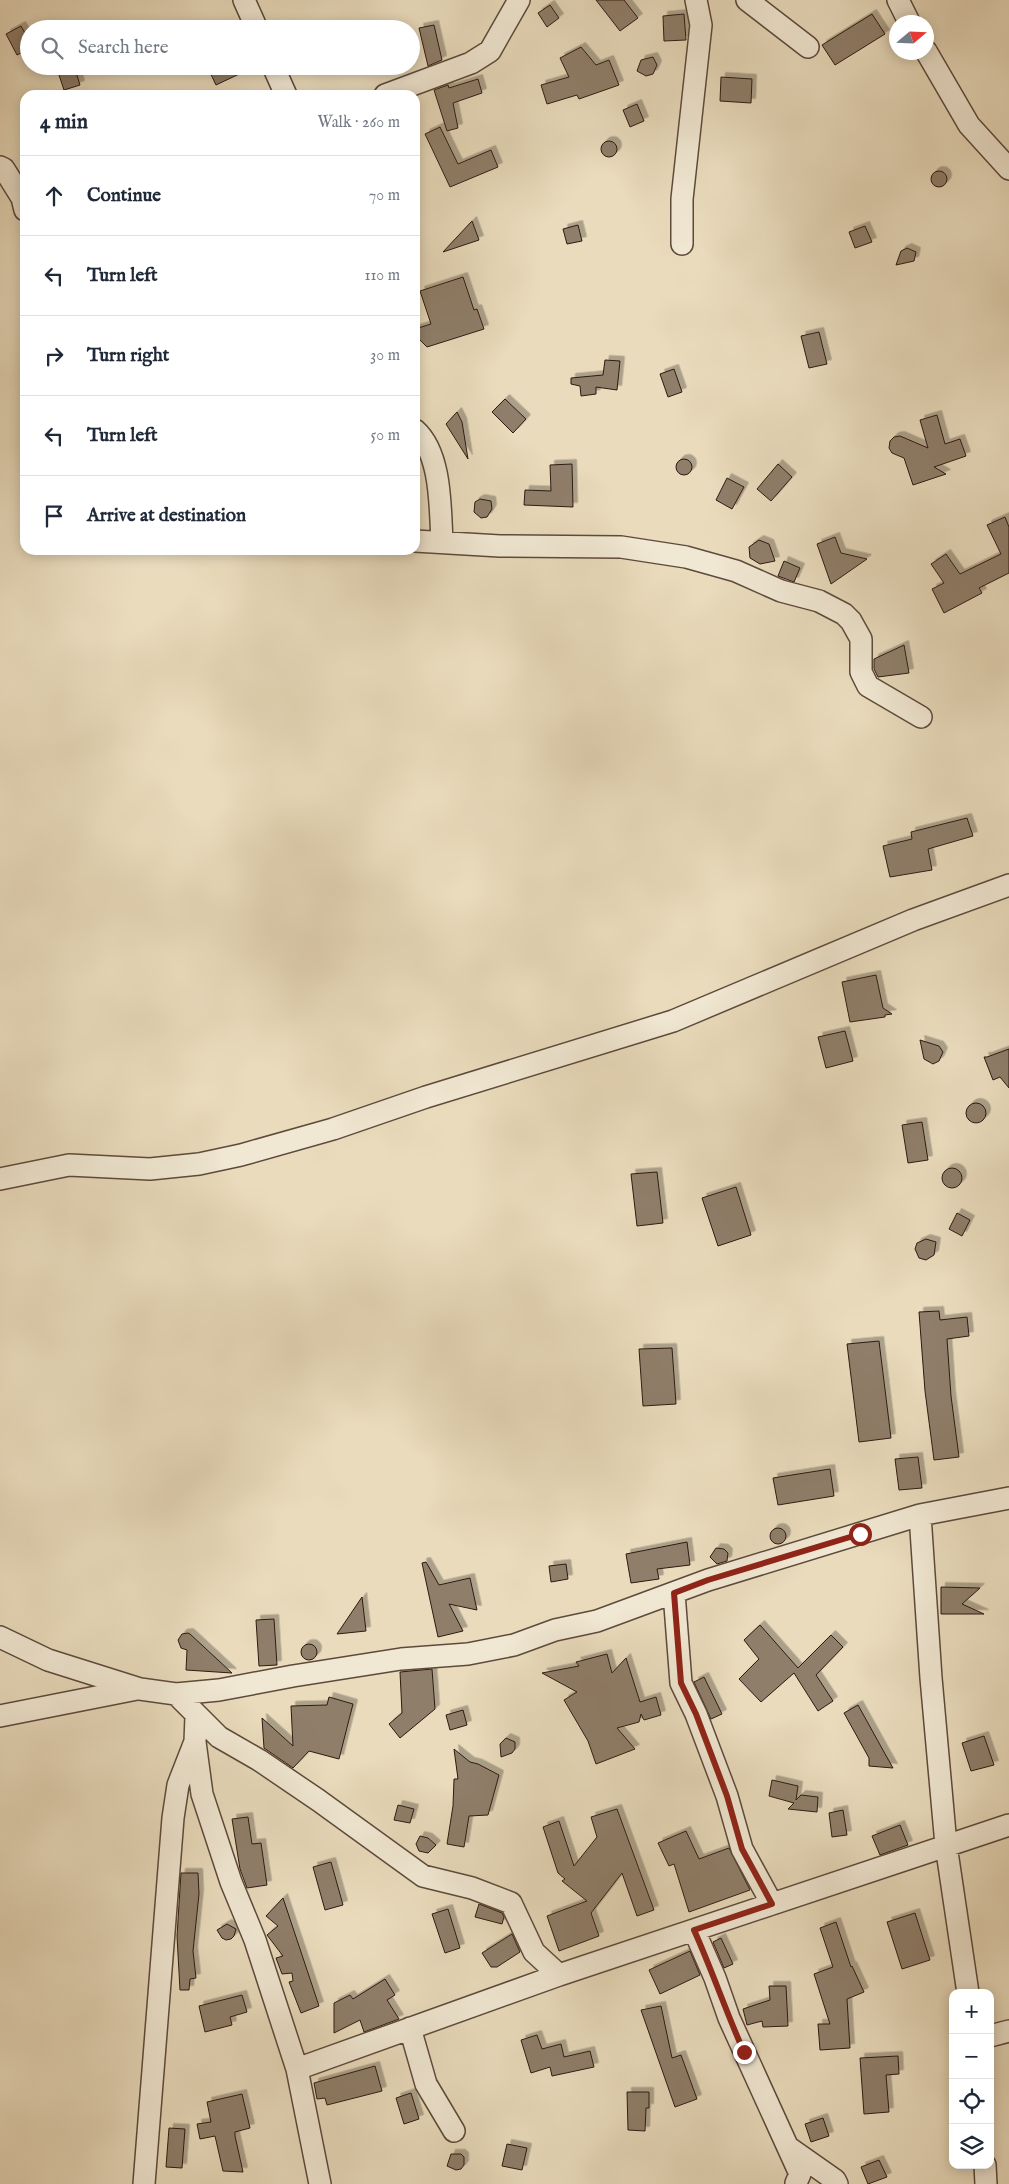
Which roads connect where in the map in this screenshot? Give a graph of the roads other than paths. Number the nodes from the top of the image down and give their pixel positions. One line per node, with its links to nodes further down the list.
1 (244, 0): 7 (street)
2 (519, 0): 12 (street)
3 (696, 0): 16 (street)
4 (747, 0): 8 (street)
5 (898, 0): 6 (street)
6 (906, 15)
7 (253, 20)
8 (808, 47)
9 (931, 60): 14 (street)
10 (277, 75): 11 (street)
11 (284, 90)
12 (398, 90)
13 (0, 167): 15 (street)
14 (1009, 170)
15 (20, 195)
16 (682, 244)
17 (420, 434): 19 (street)
18 (420, 541): 19 (street)
19 (442, 542): 20 (street)
20 (922, 717)
21 (1009, 885): 22 (street)
22 (0, 1179)
23 (1009, 1498): 24 (street)
24 (920, 1515): 25 (street); 33 (street)
25 (674, 1593): 28 (street); 34 (street)
26 (0, 1637): 27 (street)
27 (140, 1688): 28 (street); 29 (street)
28 (176, 1694): 30 (street)
29 (0, 1716)
30 (196, 1716): 31 (street); 36 (street)
31 (195, 1742): 41 (street); 46 (street)
32 (1009, 1825): 33 (street)
33 (946, 1845): 34 (street); 37 (street)
34 (772, 1904): 35 (street)
35 (694, 1930): 36 (street); 43 (street)
36 (559, 1974): 38 (street)
37 (967, 1989)
38 (410, 2028): 41 (street); 42 (street)
39 (1009, 2031): 40 (street)
40 (994, 2035)
41 (297, 2069): 47 (street)
42 (454, 2131)
43 (786, 2145): 45 (street); 48 (street)
44 (985, 2169): 49 (street)
45 (796, 2183)
46 (144, 2184)
47 (320, 2184)
48 (837, 2184)
49 (986, 2184)

